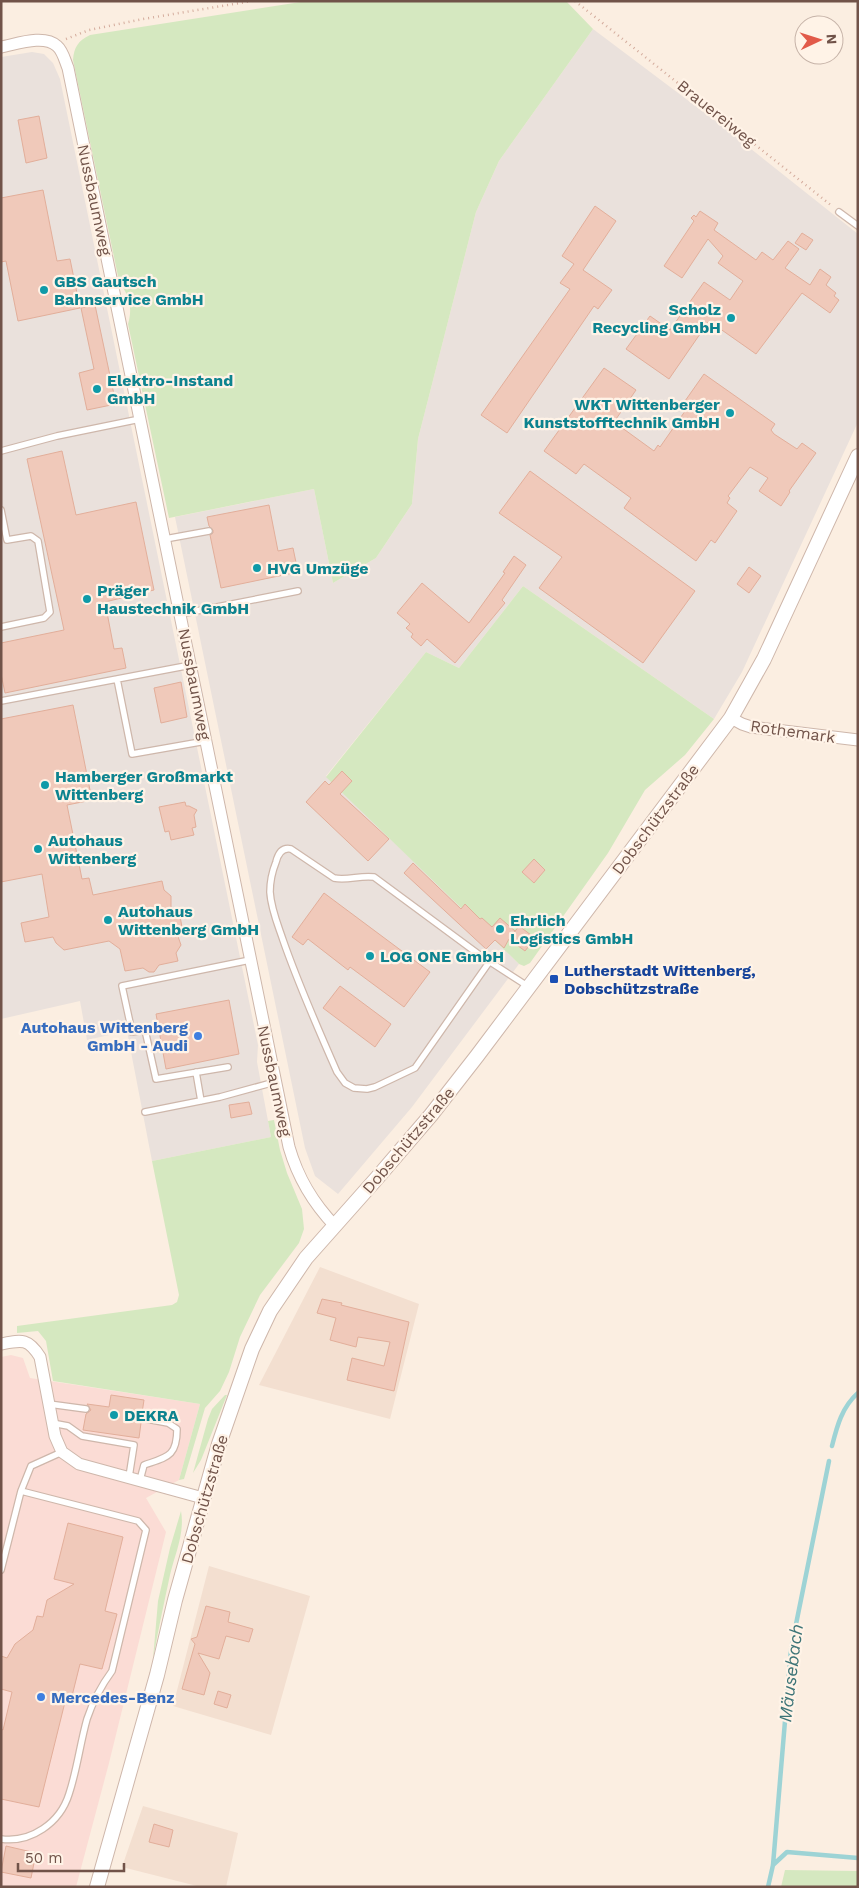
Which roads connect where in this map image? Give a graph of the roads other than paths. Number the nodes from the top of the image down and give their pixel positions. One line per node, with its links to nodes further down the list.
1 (1, 47): 4 (street, Nussbaumweg)
2 (839, 212): 3 (lane)
3 (858, 226)
4 (140, 419): 5 (lane); 9 (street, Nussbaumweg)
5 (1, 451)
6 (858, 456): 16 (street, Dobschützstraße)
7 (1, 510): 12 (lane)
8 (209, 531): 9 (lane)
9 (165, 539): 11 (street, Nussbaumweg)
10 (298, 591): 11 (lane)
11 (180, 614): 13 (street, Nussbaumweg)
12 (1, 627)
13 (191, 665): 14 (lane); 18 (street, Nussbaumweg)
14 (117, 679): 15 (lane); 18 (lane)
15 (1, 701)
16 (731, 718): 17 (street, Rothemark); 21 (street, Dobschützstraße)
17 (858, 740)
18 (206, 741): 19 (street, Nussbaumweg)
19 (250, 960): 23 (lane); 24 (street, Nussbaumweg)
20 (490, 961): 20 (lane); 21 (lane)
21 (529, 987): 27 (street, Dobschützstraße)
22 (228, 1067): 23 (lane)
23 (196, 1072): 25 (lane)
24 (275, 1082): 25 (lane); 27 (street, Nussbaumweg)
25 (201, 1100): 26 (lane)
26 (145, 1112)
27 (335, 1226): 36 (street, Dobschützstraße)
28 (1, 1344): 29 (street)
29 (49, 1404): 30 (lane); 32 (street)
30 (86, 1409)
31 (141, 1418): 34 (lane)
32 (52, 1423): 33 (street); 34 (lane)
33 (62, 1452): 34 (street); 35 (lane)
34 (134, 1478): 36 (street)
35 (21, 1491): 37 (lane); 38 (lane)
36 (203, 1498): 39 (street, Dobschützstraße)
37 (1, 1570)
38 (1, 1839)
39 (97, 1887)

